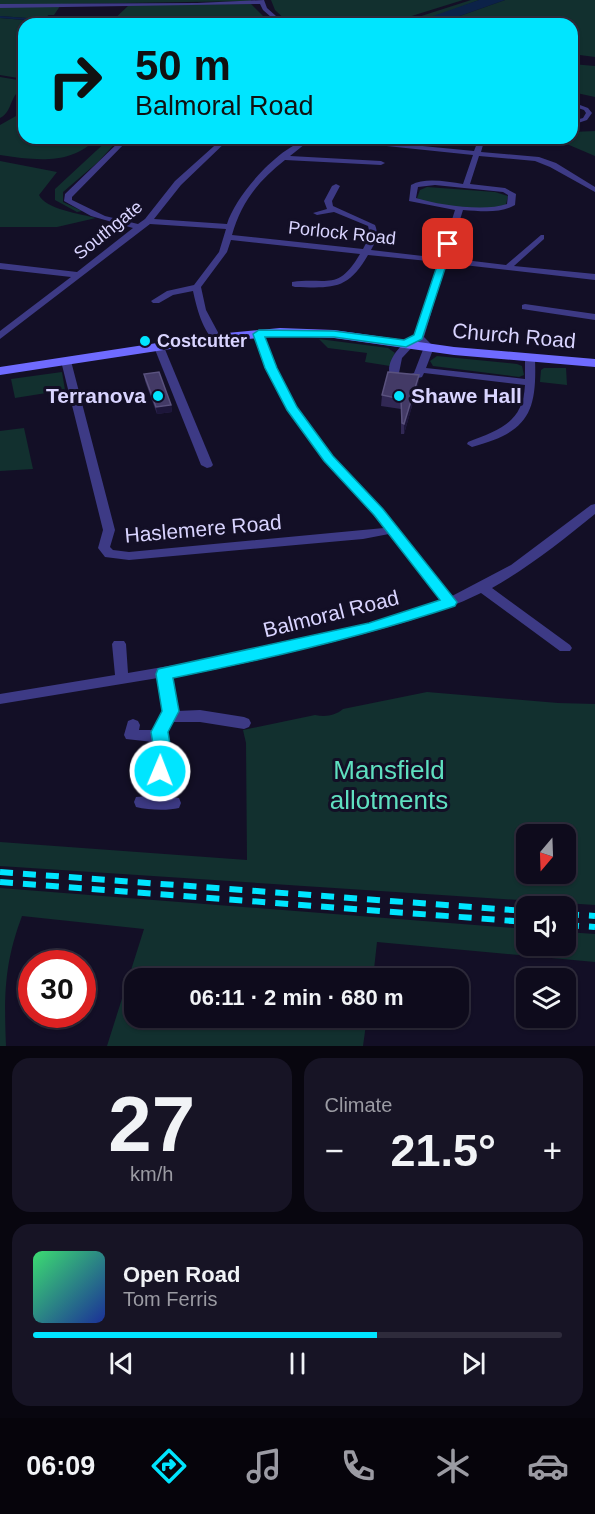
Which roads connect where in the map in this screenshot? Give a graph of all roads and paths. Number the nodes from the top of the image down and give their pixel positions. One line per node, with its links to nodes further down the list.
1 (262, 1): 2 (street); 3 (street)
2 (0, 6)
3 (275, 18)
4 (578, 107): 5 (street)
5 (578, 121)
6 (121, 144): 21 (street)
7 (220, 144): 20 (street, Southgate)
8 (302, 144): 12 (street)
9 (387, 144): 11 (street)
10 (480, 144): 11 (street)
11 (476, 153): 14 (street); 16 (street)
12 (282, 158): 13 (street); 22 (street)
13 (381, 163)
14 (466, 185): 17 (street); 17 (street)
15 (336, 186): 18 (street)
16 (595, 190)
17 (460, 207): 26 (street)
18 (333, 210): 19 (street); 25 (street)
19 (317, 213)
20 (148, 221): 21 (street, Southgate); 22 (street)
21 (139, 227): 29 (street, Southgate)
22 (230, 227): 23 (street)
23 (228, 237): 25 (street, Porlock Road); 32 (street)
24 (541, 237): 28 (street)
25 (365, 252): 26 (street, Porlock Road); 31 (street)
26 (442, 261): 28 (street, Porlock Road); 40 (street)
27 (0, 266): 29 (street)
28 (508, 267): 30 (street, Porlock Road)
29 (79, 275): 37 (street, Southgate)
30 (595, 276)
31 (295, 284)
32 (197, 287): 33 (street); 41 (street)
33 (156, 301)
34 (525, 307): 35 (street)
35 (595, 316)
36 (0, 324): 37 (street)
37 (11, 327): 39 (street, Southgate)
38 (259, 334): 41 (main road, Church Road); 42 (main road, Church Road); 54 (street)
39 (0, 336)
40 (418, 337): 42 (street); 44 (street)
41 (216, 338): 43 (main road, Church Road)
42 (406, 344): 44 (main road, Church Road); 48 (street, Church Road)
43 (159, 347): 46 (main road, Church Road); 52 (street)
44 (429, 347): 45 (main road, Church Road); 48 (street, Church Road)
45 (530, 359): 47 (main road, Church Road); 50 (street)
46 (66, 361): 49 (main road, Church Road); 54 (street, Haslemere Road)
47 (595, 363)
48 (421, 370): 50 (street, Church Road)
49 (0, 371)
50 (531, 383): 51 (street)
51 (472, 444)
52 (207, 465)
53 (595, 508): 55 (street, Balmoral Road)
54 (393, 530): 56 (street)
55 (482, 587): 56 (street, Balmoral Road); 58 (street)
56 (449, 602): 59 (street, Balmoral Road)
57 (119, 644): 60 (street)
58 (565, 648)
59 (164, 674): 60 (street, Balmoral Road); 62 (street)
60 (122, 679): 61 (street, Balmoral Road)
61 (0, 699)
62 (168, 717): 63 (street); 65 (street)
63 (244, 723)
64 (133, 725): 65 (street)
65 (159, 736): 66 (street)
66 (173, 803)

